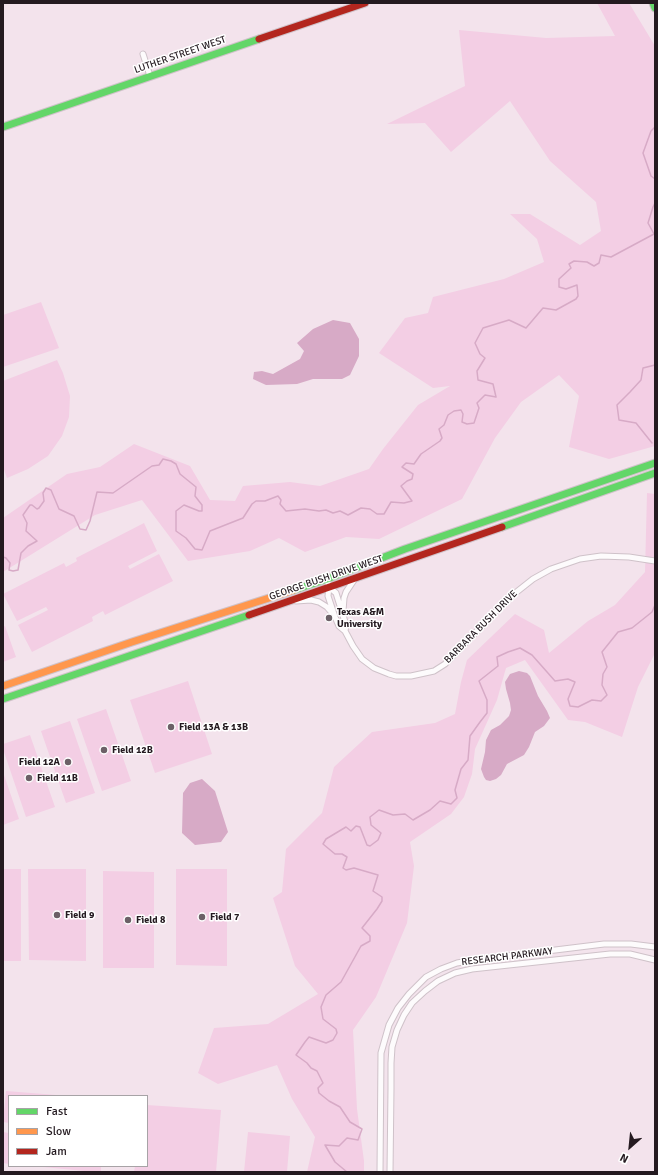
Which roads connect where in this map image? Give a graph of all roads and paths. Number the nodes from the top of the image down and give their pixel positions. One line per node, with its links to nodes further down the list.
1 (364, 3): 5 (main road, LUTHER STREET WEST)
2 (653, 3): 3 (main road)
3 (655, 8)
4 (143, 54): 5 (street)
5 (150, 76): 6 (main road, LUTHER STREET WEST)
6 (3, 127)
7 (655, 463): 11 (main road, GEORGE BUSH DRIVE WEST)
8 (655, 473): 10 (main road, GEORGE BUSH DRIVE WEST)
9 (655, 561): 16 (street, BARBARA BUSH DRIVE)
10 (357, 578): 12 (main road, GEORGE BUSH DRIVE WEST); 14 (street)
11 (327, 579): 12 (street, BARBARA BUSH DRIVE); 17 (main road, GEORGE BUSH DRIVE WEST)
12 (330, 587): 13 (main road, GEORGE BUSH DRIVE WEST); 14 (street, BARBARA BUSH DRIVE); 15 (street, BARBARA BUSH DRIVE)
13 (287, 602): 15 (street); 18 (main road, GEORGE BUSH DRIVE WEST)
14 (343, 614): 16 (street, BARBARA BUSH DRIVE)
15 (335, 617): 16 (street, BARBARA BUSH DRIVE)
16 (345, 631)
17 (3, 686)
18 (3, 699)
19 (655, 947): 20 (street, RESEARCH PARKWAY)
20 (504, 957): 22 (street); 23 (street, RESEARCH PARKWAY)
21 (655, 960): 22 (street, RESEARCH PARKWAY)
22 (504, 965): 24 (street, RESEARCH PARKWAY)
23 (380, 1153): 24 (street); 25 (street, RESEARCH PARKWAY)
24 (390, 1154): 26 (street, RESEARCH PARKWAY)
25 (380, 1172)
26 (390, 1172)

